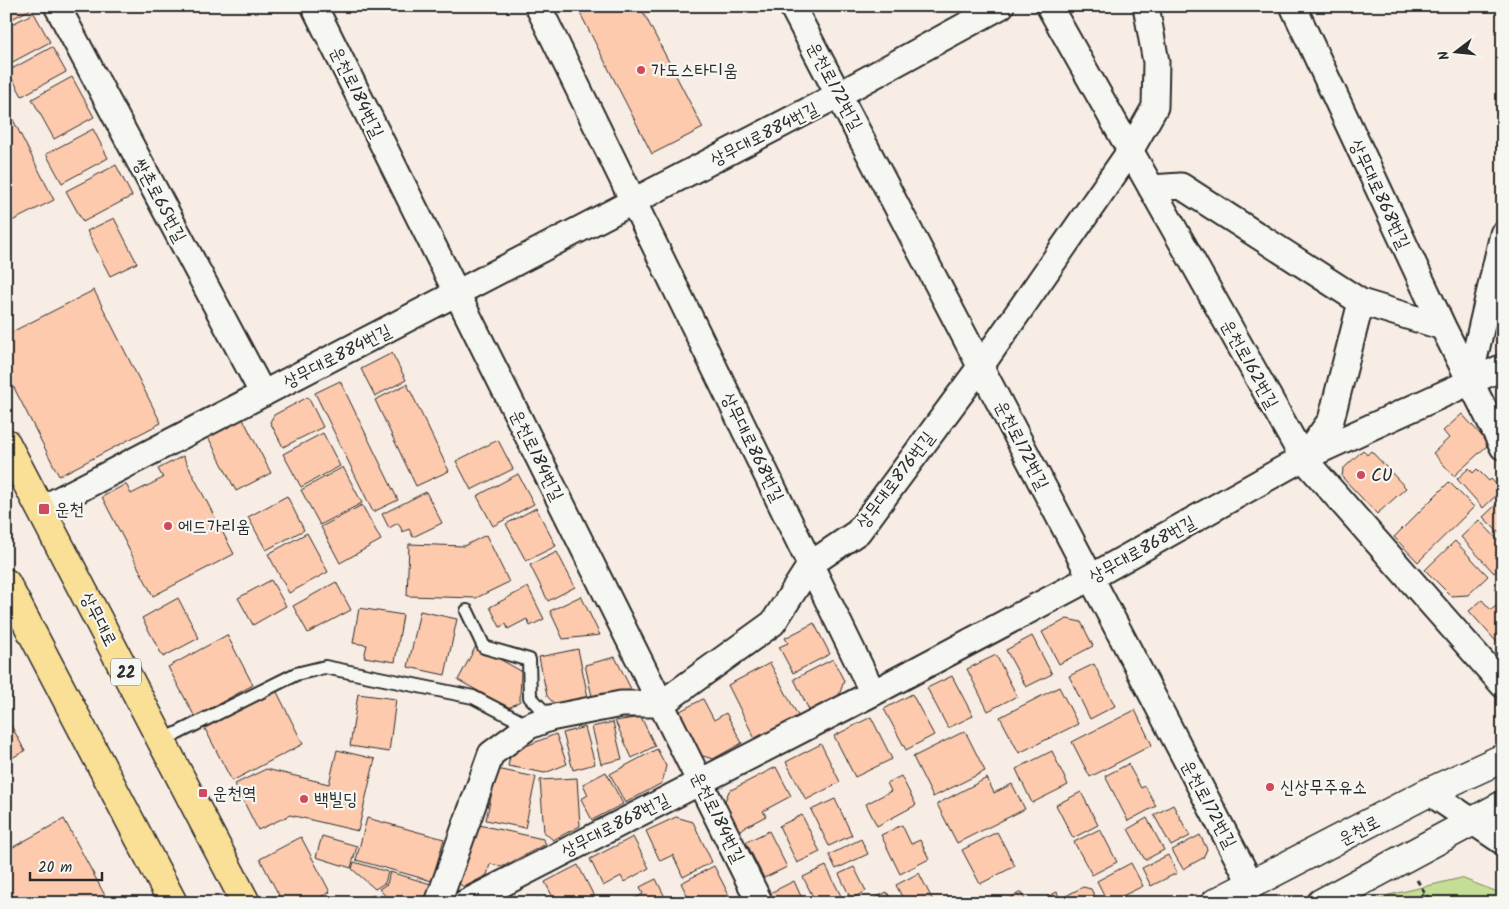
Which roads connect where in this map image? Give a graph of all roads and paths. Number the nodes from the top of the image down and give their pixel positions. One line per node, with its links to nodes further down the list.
1 (57, 6): 20 (street, 쌍촌로65번길)
2 (314, 6): 14 (street, 운천로184번길)
3 (538, 6): 12 (street)
4 (792, 6): 9 (street, 운천로172번길)
5 (1001, 6): 9 (street, 상무대로884번길)
6 (1049, 6): 10 (street, 운천로162번길)
7 (1146, 6): 10 (street, 상무대로876번길)
8 (1293, 6): 16 (street, 상무대로868번길)
9 (840, 94): 12 (street, 상무대로884번길); 17 (street, 운천로172번길)
10 (1130, 151): 11 (street, 운천로162번길); 17 (street, 상무대로876번길)
11 (1151, 188): 15 (street); 23 (street, 운천로162번길)
12 (632, 202): 14 (street, 상무대로884번길); 25 (street, 상무대로868번길)
13 (1503, 234): 19 (street)
14 (457, 293): 20 (street, 상무대로884번길); 31 (street, 운천로184번길)
15 (1361, 302): 16 (street); 23 (street, 상무대로868번길)
16 (1443, 327): 19 (street, 상무대로868번길)
17 (981, 366): 25 (street, 상무대로876번길); 26 (street, 운천로172번길)
18 (1503, 367): 19 (street, 상무대로868번길)
19 (1470, 381): 22 (street); 23 (street, 상무대로868번길)
20 (263, 394): 24 (street, 상무대로884번길)
21 (6, 443): 24 (main road, 상무대로 / 22)
22 (1503, 447)
23 (1303, 458): 26 (street, 상무대로868번길); 29 (street, 운천로162번길)
24 (41, 509): 33 (main road, 상무대로 / 22)
25 (811, 564): 30 (street, 상무대로868번길); 31 (street, 상무대로876번길)
26 (1090, 578): 30 (street, 상무대로868번길); 40 (street, 운천로172번길)
27 (6, 583): 42 (main road)
28 (467, 610): 32 (lane)
29 (1503, 684)
30 (873, 693): 35 (street, 상무대로868번길)
31 (661, 704): 32 (street); 35 (street, 운천로184번길)
32 (539, 722): 33 (lane); 44 (street)
33 (162, 741): 43 (main road, 상무대로 / 22)
34 (1503, 758): 36 (street, 운천로)
35 (700, 782): 45 (street, 상무대로868번길); 46 (street, 운천로184번길)
36 (1429, 792): 38 (street); 40 (street, 운천로)
37 (1503, 805): 38 (street)
38 (1472, 822): 39 (street); 48 (street)
39 (1503, 842)
40 (1251, 884): 47 (street, 운천로)
41 (1424, 893): 49 (path)
42 (173, 903)
43 (246, 903)
44 (438, 903)
45 (465, 903)
46 (760, 903)
47 (1215, 903)
48 (1322, 903)
49 (1414, 903)

